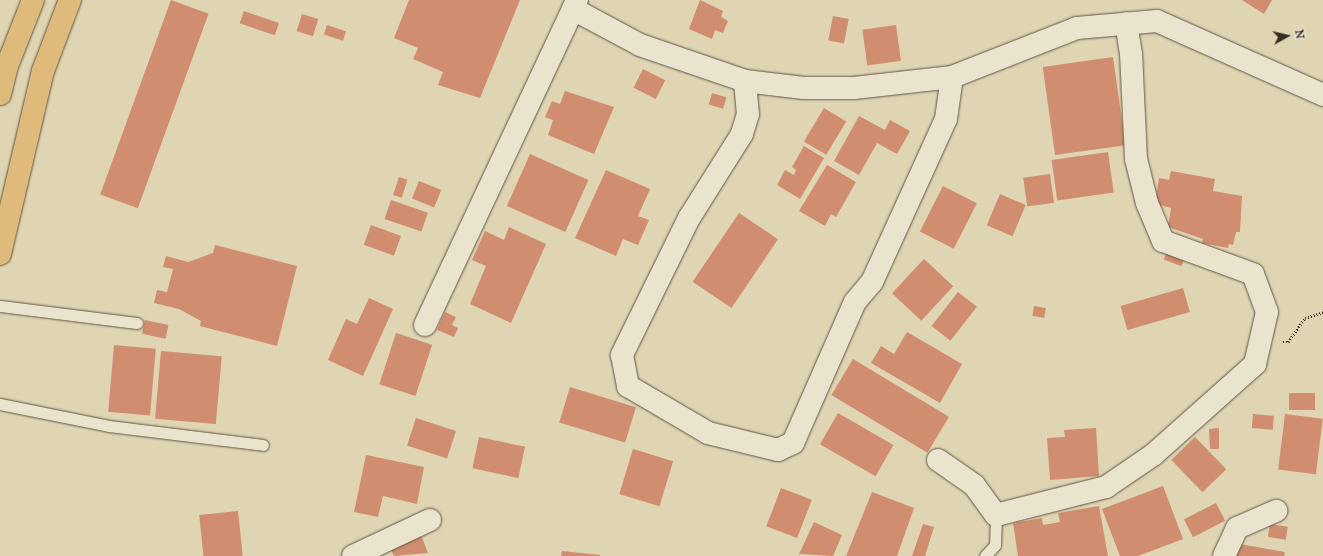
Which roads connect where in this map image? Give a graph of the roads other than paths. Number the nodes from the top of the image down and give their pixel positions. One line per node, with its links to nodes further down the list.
1 (33, 0): 7 (main road)
2 (70, 0): 9 (main road)
3 (575, 4): 6 (street); 12 (street)
4 (1126, 23): 5 (street); 8 (street); 17 (street)
5 (952, 77): 6 (street); 6 (street)
6 (745, 81)
7 (0, 94)
8 (1323, 95)
9 (0, 254)
10 (0, 306): 11 (lane)
11 (137, 323)
12 (425, 325)
13 (0, 404): 14 (lane)
14 (263, 445)
15 (938, 460): 17 (street)
16 (1276, 510): 21 (street)
17 (996, 515): 20 (lane)
18 (430, 520): 19 (street)
19 (353, 556)
20 (985, 556)
21 (1224, 556)

